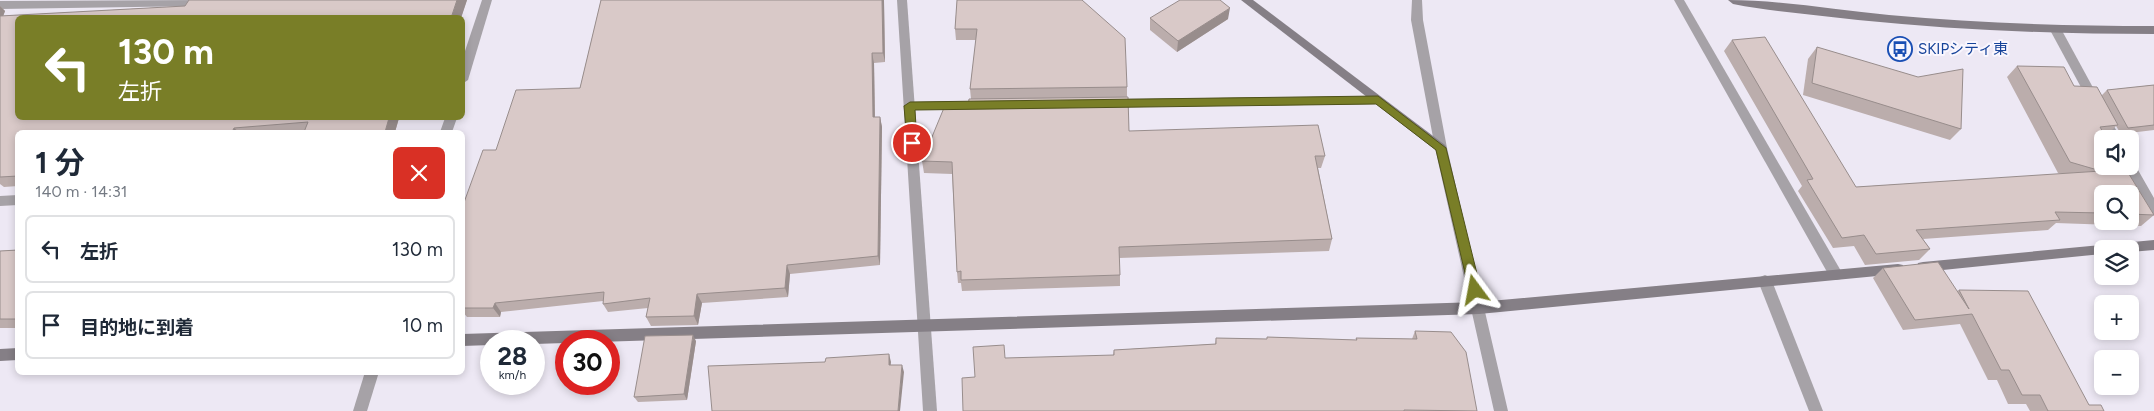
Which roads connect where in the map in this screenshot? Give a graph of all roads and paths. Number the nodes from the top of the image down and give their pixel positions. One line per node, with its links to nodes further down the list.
1 (487, 0): 11 (street)
2 (902, 0): 15 (street)
3 (1246, 0): 12 (street)
4 (1417, 0): 17 (street)
5 (1679, 0): 25 (street)
6 (1733, 0): 9 (street)
7 (214, 2): 8 (street)
8 (0, 5)
9 (2056, 30): 10 (street); 16 (street)
10 (2154, 30)
11 (465, 70)
12 (1378, 100): 13 (street); 17 (street)
13 (1099, 104)
14 (999, 105): 15 (street)
15 (910, 106): 28 (street)
16 (2110, 130)
17 (1441, 148): 27 (street)
18 (2135, 175): 21 (street)
19 (15, 200): 20 (street)
20 (0, 201)
21 (2154, 210)
22 (2154, 244): 23 (street)
23 (2139, 246)
24 (2094, 250): 25 (street)
25 (1836, 275): 26 (street)
26 (1765, 281): 27 (street); 36 (street)
27 (1479, 308): 28 (street); 35 (street)
28 (924, 327): 29 (street); 34 (street)
29 (465, 340)
30 (0, 354): 31 (street)
31 (15, 354)
32 (371, 375): 33 (street)
33 (360, 411)
34 (930, 411)
35 (1501, 411)
36 (1816, 411)

